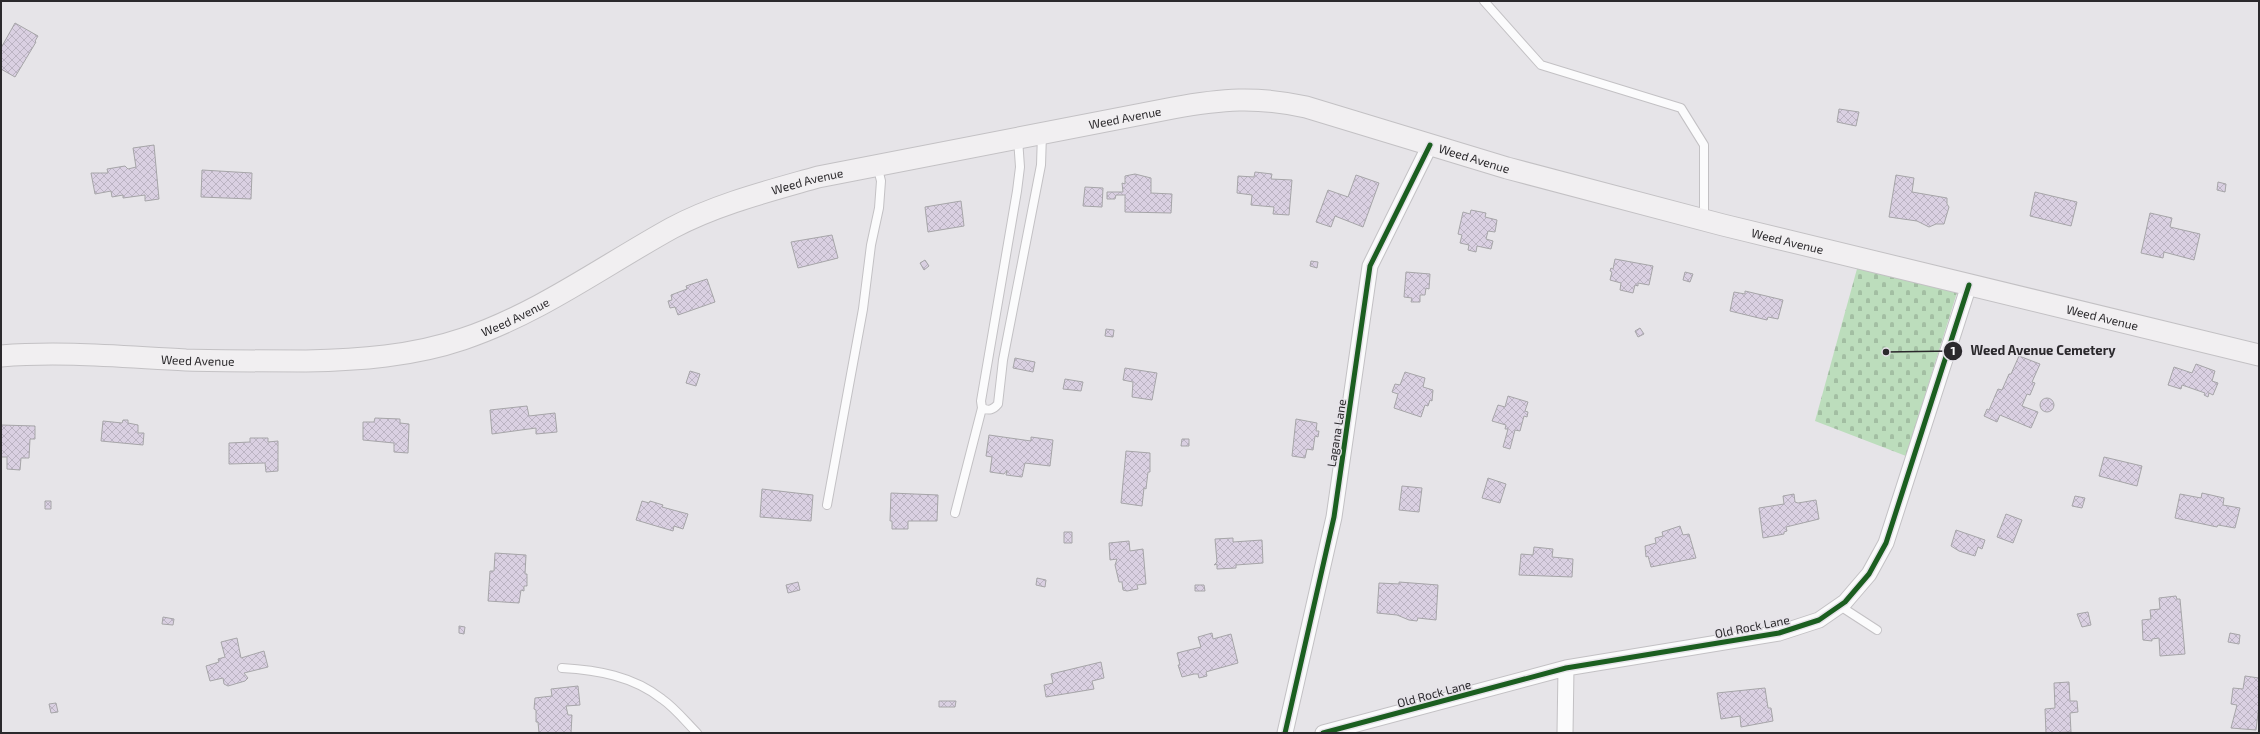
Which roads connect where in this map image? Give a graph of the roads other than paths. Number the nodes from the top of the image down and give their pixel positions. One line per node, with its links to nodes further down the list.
1 (1484, 1): 6 (lane)
2 (1042, 133): 3 (main road, Weed Avenue); 4 (main road, Weed Avenue); 10 (lane)
3 (1018, 138): 5 (main road, Weed Avenue); 10 (lane)
4 (1430, 145): 6 (main road, Weed Avenue); 18 (street, Lagana Lane)
5 (877, 165): 9 (main road, Weed Avenue); 11 (lane)
6 (1704, 220): 7 (main road, Weed Avenue)
7 (1969, 286): 8 (main road, Weed Avenue); 13 (street, Old Rock Lane)
8 (2259, 355)
9 (1, 356)
10 (982, 408): 12 (lane)
11 (827, 505)
12 (955, 513)
13 (1840, 606): 14 (lane); 16 (street, Old Rock Lane)
14 (1877, 630)
15 (562, 668): 17 (lane)
16 (1566, 668): 19 (street, Old Rock Lane); 20 (street)
17 (697, 733)
18 (1285, 733)
19 (1323, 733)
20 (1565, 733)

